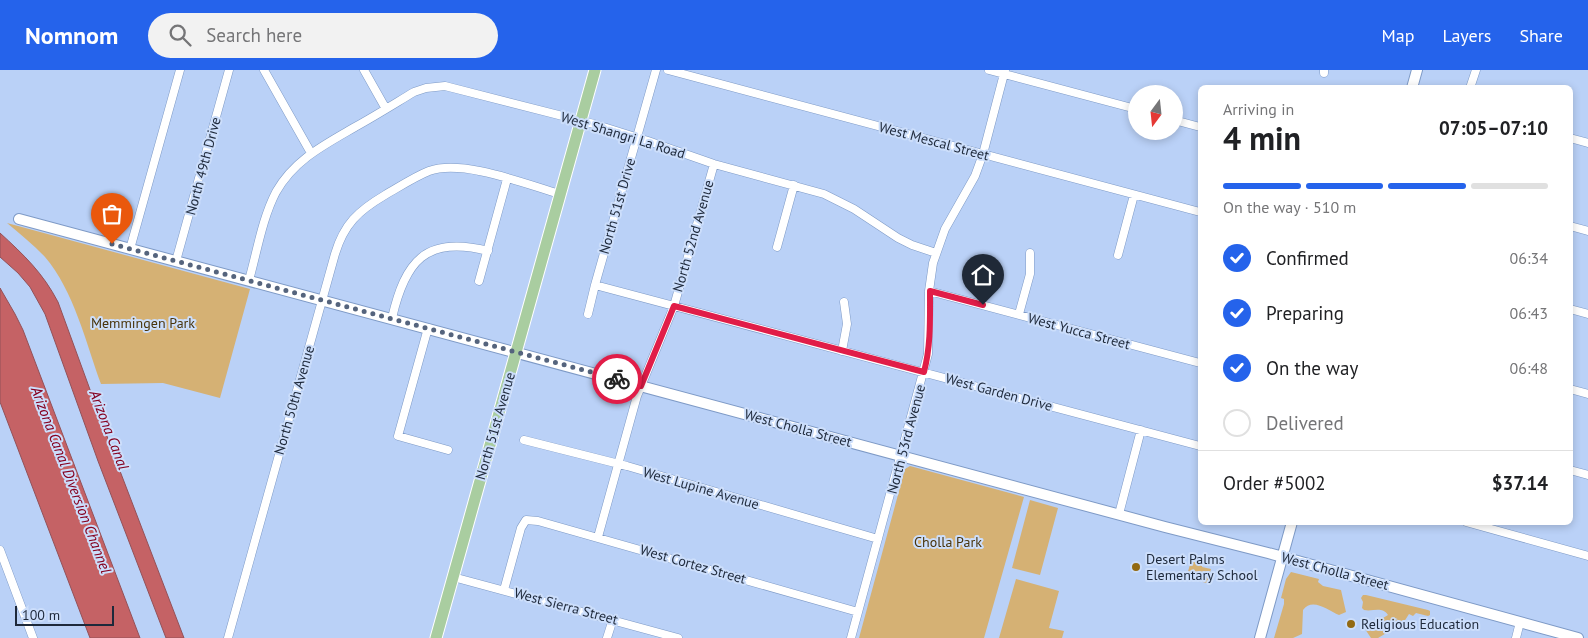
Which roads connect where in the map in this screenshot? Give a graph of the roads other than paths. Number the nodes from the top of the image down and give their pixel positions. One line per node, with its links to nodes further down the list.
1 (180, 70): 34 (street)
2 (229, 70): 39 (street, North 49th Drive)
3 (264, 70): 22 (street)
4 (364, 70): 15 (street)
5 (595, 70): 16 (main road, North 51st Avenue)
6 (656, 70): 19 (street, North 51st Drive)
7 (668, 70): 23 (street, West Mescal Street)
8 (989, 70): 11 (street)
9 (1417, 70): 12 (street)
10 (1476, 70): 13 (street)
11 (1004, 72): 14 (street); 23 (street, North 53rd Avenue)
12 (1413, 85)
13 (1471, 85)
14 (1128, 108)
15 (386, 109): 16 (street, West Shangri La Road); 22 (street, West Shangri La Road)
16 (581, 121): 19 (street, West Shangri La Road); 27 (main road, North 51st Avenue)
17 (1183, 122): 18 (street)
18 (1198, 126)
19 (637, 137): 24 (street, West Shangri La Road); 42 (street, North 51st Drive)
20 (1573, 139): 21 (street)
21 (1588, 142)
22 (311, 152): 40 (street, West Shangri La Road)
23 (983, 154): 28 (street, West Mescal Street); 36 (street, North 53rd Avenue)
24 (714, 164): 26 (street, West Shangri La Road); 46 (street, North 52nd Avenue)
25 (507, 179): 27 (street); 35 (street); 44 (street, North 50th Avenue)
26 (794, 186): 33 (street); 36 (street, West Shangri La Road)
27 (560, 194): 54 (main road, North 51st Avenue)
28 (1134, 195): 29 (street, West Mescal Street); 38 (street)
29 (1198, 211)
30 (19, 219): 34 (street, West Cholla Street)
31 (1573, 227): 32 (street)
32 (1588, 231)
33 (777, 246)
34 (130, 249): 39 (street, West Cholla Street)
35 (488, 251): 41 (street); 51 (street)
36 (936, 253): 43 (street, North 53rd Avenue)
37 (1030, 254): 49 (street)
38 (1118, 254)
39 (176, 261): 40 (street, West Cholla Street)
40 (249, 280): 44 (street, West Cholla Street)
41 (479, 281)
42 (595, 285): 46 (street, West Garden Drive); 48 (street, North 51st Drive)
43 (930, 291): 49 (street, West Yucca Street); 56 (street, North 53rd Avenue)
44 (322, 300): 51 (street, West Cholla Street); 83 (street, North 50th Avenue)
45 (844, 302): 53 (street)
46 (674, 306): 53 (street, West Garden Drive); 57 (street, North 52nd Avenue)
47 (1573, 310): 50 (street)
48 (588, 314)
49 (1019, 314): 55 (street, West Yucca Street)
50 (1588, 314)
51 (392, 318): 52 (street, West Cholla Street)
52 (428, 328): 54 (street, West Cholla Street); 63 (street)
53 (842, 351): 56 (street, West Garden Drive)
54 (516, 352): 57 (street, West Cholla Street); 77 (main road, North 51st Avenue)
55 (1198, 362)
56 (924, 372): 60 (street, West Garden Drive); 64 (street, North 53rd Avenue)
57 (641, 386): 64 (street, West Cholla Street); 65 (street, North 52nd Avenue)
58 (1573, 390): 59 (street)
59 (1588, 394)
60 (1141, 430): 62 (street, West Garden Drive); 68 (street)
61 (524, 440): 65 (street, West Lupine Avenue)
62 (1198, 445)
63 (448, 450)
64 (901, 456): 68 (street, West Cholla Street); 72 (street, North 53rd Avenue)
65 (618, 464): 71 (street, North 52nd Avenue); 72 (street, West Lupine Avenue)
66 (1573, 471): 67 (street)
67 (1588, 475)
68 (1119, 514): 75 (street, West Cholla Street)
69 (1291, 525): 75 (street)
70 (1477, 525): 74 (street)
71 (598, 537): 78 (street, West Cortez Street); 79 (street, West Cortez Street)
72 (878, 539): 79 (street, North 53rd Avenue)
73 (0, 550): 76 (street)
74 (1588, 556)
75 (1282, 557): 81 (street, West Cholla Street); 88 (street)
76 (2, 562): 82 (street)
77 (453, 577): 78 (street, West Sierra Street); 84 (main road, North 51st Avenue)
78 (504, 590): 80 (street, West Sierra Street)
79 (858, 612): 87 (street, North 53rd Avenue)
80 (613, 619): 85 (street); 86 (street, West Sierra Street)
81 (1520, 622): 89 (street); 90 (street, West Cholla Street)
82 (33, 638)
83 (228, 638)
84 (436, 638)
85 (607, 638)
86 (678, 638)
87 (851, 638)
88 (1260, 638)
89 (1516, 638)
90 (1578, 638)

